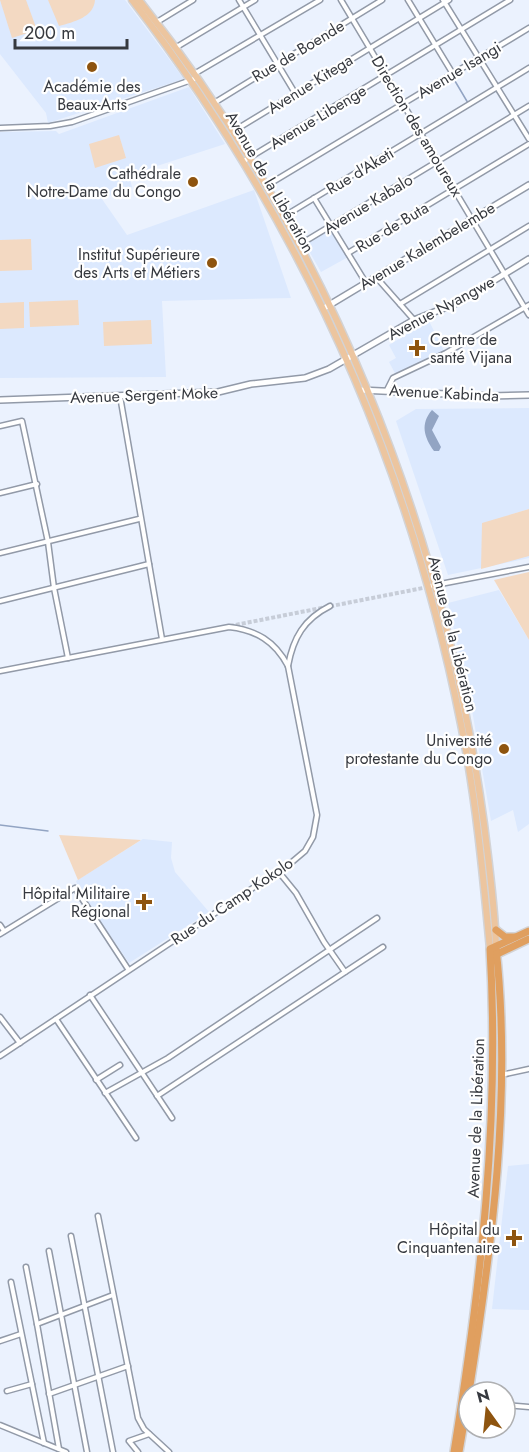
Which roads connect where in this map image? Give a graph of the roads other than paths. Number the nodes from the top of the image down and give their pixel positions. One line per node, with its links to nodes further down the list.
1 (132, 0): 27 (main road, Avenue de la Libération)
2 (139, 0): 15 (main road, Avenue de la Libération)
3 (193, 0): 15 (street)
4 (239, 0): 12 (street)
5 (255, 0): 12 (street)
6 (320, 0): 18 (street)
7 (341, 0): 13 (street, Direction des amoureux)
8 (382, 0): 13 (street, Rue de Boende)
9 (408, 0): 14 (street)
10 (510, 0): 17 (street, Avenue Libenge)
11 (446, 1): 14 (street, Avenue Kitega); 17 (street)
12 (243, 7): 18 (street); 20 (street)
13 (352, 18): 21 (street, Direction des amoureux); 23 (street, Rue de Boende)
14 (418, 18): 19 (street); 21 (street, Avenue Kitega)
15 (157, 22): 20 (main road, Avenue de la Libération)
16 (529, 28): 22 (street, Avenue Isangi)
17 (461, 30): 19 (street, Avenue Libenge); 22 (street)
18 (260, 35): 23 (street); 27 (street)
19 (435, 46): 25 (street); 26 (street, Avenue Libenge)
20 (175, 48): 27 (main road, Avenue de la Libération)
21 (369, 48): 26 (street, Direction des amoureux); 29 (street, Avenue Kitega)
22 (478, 58): 25 (street, Avenue Isangi); 28 (street)
23 (277, 64): 29 (street); 30 (street, Rue de Boende)
24 (529, 68): 28 (street, Rue d'Aketi)
25 (453, 74): 31 (street, Avenue Isangi)
26 (386, 75): 31 (street, Direction des amoureux); 39 (street, Avenue Libenge)
27 (193, 77): 30 (main road, Avenue de la Libération); 34 (street); 39 (main road, Avenue de la Libération)
28 (496, 88): 33 (street); 36 (street, Rue d'Aketi)
29 (295, 93): 35 (street, Avenue Kitega)
30 (214, 103): 35 (main road, Avenue de la Libération)
31 (403, 104): 36 (street, Direction des amoureux); 42 (street, Avenue Isangi)
32 (529, 106): 33 (street, Avenue Kabalo)
33 (514, 115): 37 (street); 40 (street, Avenue Kabalo)
34 (0, 128)
35 (232, 132): 39 (main road, Avenue de la Libération)
36 (421, 134): 40 (street, Direction des amoureux); 44 (street, Rue d'Aketi)
37 (529, 139)
38 (529, 144): 43 (street, Rue de Buta)
39 (247, 160): 42 (main road, Avenue de la Libération); 57 (main road, Avenue de la Libération)
40 (438, 161): 43 (street, Direction des amoureux); 47 (street, Avenue Kabalo)
41 (529, 184): 46 (main road, Avenue Kalembelembe)
42 (265, 186): 45 (main road, Avenue de la Libération)
43 (454, 189): 46 (street, Direction des amoureux); 51 (street, Rue de Buta)
44 (314, 198): 45 (street, Rue d'Aketi); 47 (street)
45 (283, 217): 49 (main road, Avenue de la Libération)
46 (472, 219): 50 (street, Direction des amoureux); 54 (main road, Avenue Kalembelembe)
47 (331, 226): 49 (street, Avenue Kabalo); 51 (street)
48 (529, 226): 50 (street)
49 (299, 245): 57 (main road, Avenue de la Libération)
50 (491, 249): 53 (street, Direction des amoureux); 56 (street)
51 (348, 253): 55 (street)
52 (529, 259): 53 (main road, Avenue Nyangwe)
53 (505, 274): 58 (street, Direction des amoureux); 60 (main road, Avenue Nyangwe)
54 (376, 277): 55 (main road, Avenue Kalembelembe); 56 (street)
55 (366, 283): 57 (main road, Avenue Kalembelembe)
56 (400, 304): 60 (street)
57 (327, 306): 61 (main road, Avenue de la Libération)
58 (527, 306): 59 (street, Direction des amoureux); 64 (street)
59 (529, 315)
60 (414, 320): 61 (main road, Avenue Nyangwe)
61 (351, 357): 62 (main road, Avenue de la Libération); 63 (main road, Avenue de la Libération); 66 (main road, Avenue Sergent Moke)
62 (360, 390): 63 (main road, Avenue Kabinda); 95 (main road, Avenue de la Libération)
63 (368, 390): 64 (main road, Avenue Kabinda); 76 (main road, Avenue de la Libération)
64 (387, 390): 65 (main road, Avenue Kabinda)
65 (529, 395)
66 (120, 396): 67 (main road, Avenue Sergent Moke); 71 (street)
67 (0, 400)
68 (0, 426): 69 (street)
69 (37, 484): 70 (street); 72 (street)
70 (0, 493)
71 (139, 519): 72 (street); 74 (street)
72 (48, 542): 73 (street); 77 (street)
73 (0, 552)
74 (148, 564): 77 (street); 80 (street)
75 (529, 567): 76 (street)
76 (433, 586): 87 (main road, Avenue de la Libération)
77 (54, 588): 78 (street); 81 (street)
78 (0, 601)
79 (330, 606): 82 (street, Rue du Camp Kokolo)
80 (162, 639): 81 (street, Rue du Camp Kokolo); 82 (street, Rue du Camp Kokolo)
81 (68, 658): 83 (street, Rue du Camp Kokolo)
82 (288, 666): 84 (street, Rue du Camp Kokolo)
83 (0, 671)
84 (279, 871): 94 (street); 97 (street, Rue du Camp Kokolo)
85 (377, 918): 94 (street)
86 (0, 925): 89 (street)
87 (496, 930): 90 (highway); 95 (main road, Avenue de la Libération)
88 (529, 931): 90 (highway)
89 (2, 933): 97 (street)
90 (521, 936): 95 (highway)
91 (529, 939): 92 (highway)
92 (517, 946): 95 (highway); 96 (highway)
93 (383, 947): 98 (street)
94 (330, 950): 98 (street); 106 (street)
95 (494, 952): 96 (highway, Avenue de la Libération); 140 (highway, Avenue de la Libération)
96 (498, 967): 107 (highway, Avenue de la Libération)
97 (128, 969): 99 (street, Rue du Camp Kokolo)
98 (345, 972): 110 (street)
99 (90, 995): 101 (street, Rue du Camp Kokolo); 106 (street)
100 (0, 1017): 102 (street)
101 (56, 1019): 102 (street, Rue du Camp Kokolo); 108 (street)
102 (20, 1043): 103 (street, Rue du Camp Kokolo)
103 (0, 1056)
104 (120, 1065): 108 (street)
105 (529, 1069): 107 (street)
106 (140, 1071): 109 (street); 110 (street)
107 (500, 1075): 126 (highway, Avenue de la Libération)
108 (96, 1080): 109 (street)
109 (105, 1093): 112 (street)
110 (157, 1096): 111 (street)
111 (172, 1118)
112 (136, 1138)
113 (98, 1216): 118 (street)
114 (71, 1236): 119 (street)
115 (49, 1251): 120 (street)
116 (26, 1267): 121 (street)
117 (11, 1282): 122 (street)
118 (113, 1295): 119 (street); 124 (street)
119 (86, 1305): 120 (street); 125 (street)
120 (61, 1315): 121 (street); 128 (street)
121 (37, 1324): 130 (street)
122 (21, 1334): 123 (street); 127 (street)
123 (0, 1341)
124 (128, 1366): 125 (street); 132 (street)
125 (100, 1376): 128 (street); 137 (street)
126 (471, 1380)
127 (32, 1384): 129 (street); 133 (street)
128 (75, 1384): 130 (street); 136 (street)
129 (7, 1391)
130 (49, 1394): 134 (street)
131 (0, 1425): 133 (street)
132 (149, 1434): 138 (street); 139 (street)
133 (44, 1443): 134 (street)
134 (59, 1449): 135 (street)
135 (66, 1452)
136 (87, 1452)
137 (112, 1452)
138 (138, 1452)
139 (169, 1452)
140 (454, 1452)

